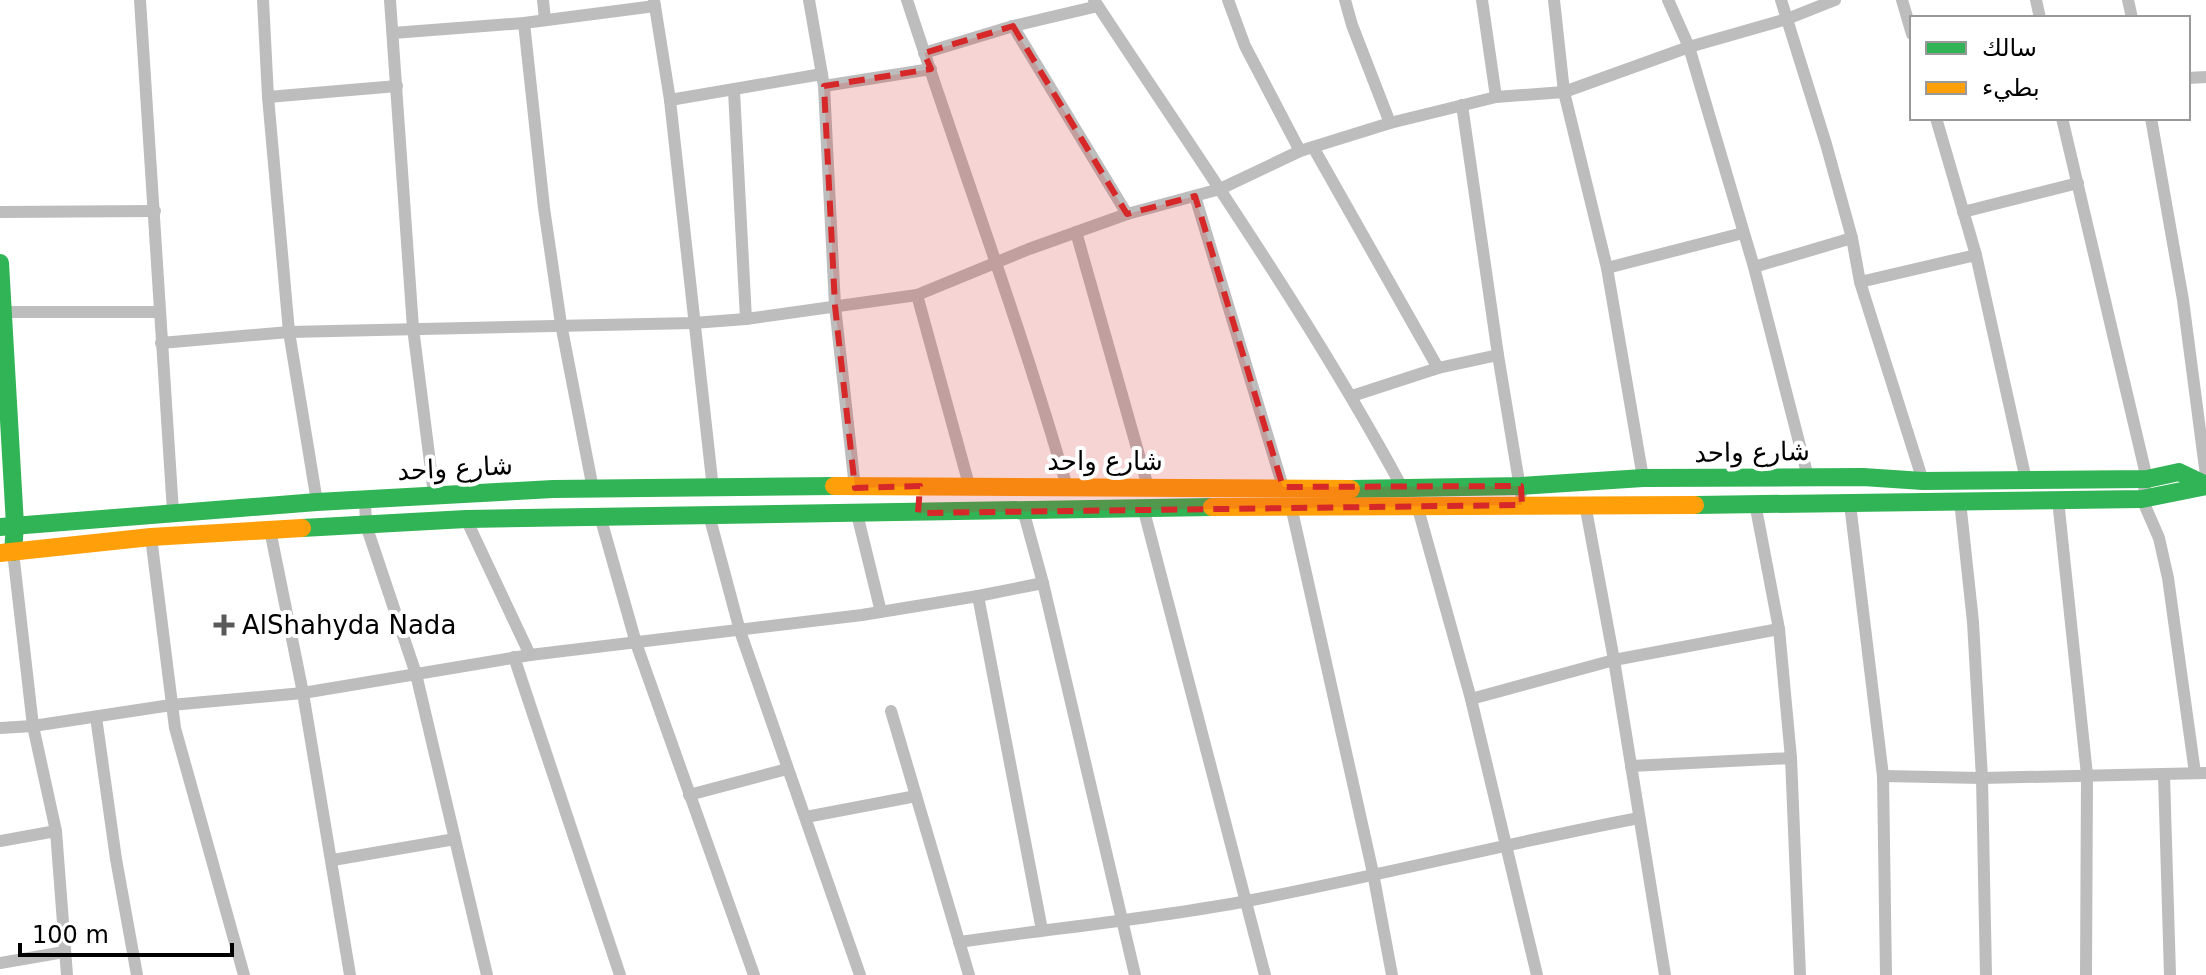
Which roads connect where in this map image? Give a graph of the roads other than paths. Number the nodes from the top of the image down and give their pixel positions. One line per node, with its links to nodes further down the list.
1 (140, 0): 43 (street)
2 (263, 0): 30 (street)
3 (390, 0): 22 (street)
4 (543, 0): 18 (street)
5 (809, 0): 26 (street)
6 (907, 0): 24 (street)
7 (1228, 0): 39 (street)
8 (1345, 0): 37 (street)
9 (1482, 0): 31 (street)
10 (1554, 0): 29 (street)
11 (1668, 0): 23 (street)
12 (1781, 0): 17 (street)
13 (1835, 0): 17 (street)
14 (1902, 0): 21 (street)
15 (655, 3): 18 (street); 32 (street)
16 (1096, 3): 20 (street); 41 (street)
17 (1787, 19): 23 (street); 49 (street)
18 (545, 20): 19 (street)
19 (524, 23): 22 (street); 62 (street)
20 (1013, 26): 24 (street); 46 (street)
21 (1910, 27)
22 (393, 33): 27 (street)
23 (1689, 47): 29 (street); 48 (street)
24 (924, 53): 25 (street)
25 (931, 69): 26 (street); 52 (street)
26 (823, 80): 28 (street); 58 (street)
27 (397, 86): 30 (street); 63 (street)
28 (734, 91): 32 (street); 60 (street)
29 (1564, 92): 31 (street); 54 (street)
30 (268, 97): 64 (street)
31 (1496, 97): 33 (street)
32 (670, 100): 61 (street)
33 (1462, 105): 37 (street); 66 (street)
34 (1937, 120): 45 (street)
35 (2062, 120): 40 (street)
36 (2151, 120): 69 (street)
37 (1390, 123): 38 (street)
38 (1313, 147): 39 (street); 67 (street)
39 (1300, 151): 41 (street)
40 (2078, 183): 45 (street); 72 (street)
41 (1220, 189): 42 (street); 68 (street)
42 (1195, 196): 46 (street); 80 (street)
43 (155, 211): 44 (street); 59 (street)
44 (0, 212)
45 (1963, 212): 50 (street)
46 (1127, 214): 47 (street)
47 (1076, 232): 52 (street); 79 (street)
48 (1743, 233): 53 (street); 54 (street)
49 (1852, 238): 53 (street); 55 (street)
50 (1976, 255): 55 (street); 73 (street)
51 (0, 263): 57 (street)
52 (994, 265): 56 (street); 78 (street)
53 (1754, 267): 70 (street)
54 (1607, 268): 71 (street)
55 (1860, 282): 74 (street)
56 (917, 295): 58 (street); 75 (street)
57 (1, 301): 59 (street); 106 (street)
58 (835, 306): 60 (street); 81 (street)
59 (159, 312): 65 (street)
60 (746, 319): 61 (street)
61 (693, 323): 62 (street); 83 (street)
62 (561, 324): 63 (street); 82 (street)
63 (413, 328): 64 (street); 85 (street)
64 (289, 332): 65 (street); 91 (street)
65 (161, 343): 99 (street)
66 (1498, 355): 67 (street); 86 (street)
67 (1438, 368): 68 (street)
68 (1352, 396): 84 (street)
69 (2206, 476)
70 (1808, 477): 71 (street, شارع واحد); 74 (street, شارع واحد)
71 (1643, 478): 86 (street, شارع واحد)
72 (2147, 479): 73 (street, شارع واحد); 77 (street, شارع واحد); 88 (street)
73 (2026, 480): 74 (street, شارع واحد)
74 (1923, 481)
75 (969, 485): 76 (street, شارع واحد); 78 (street, شارع واحد)
76 (920, 486): 81 (street, شارع واحد); 100 (street)
77 (2206, 486): 88 (street, شارع واحد)
78 (1067, 487): 79 (street, شارع واحد)
79 (1148, 487): 80 (street, شارع واحد)
80 (1283, 487): 84 (street, شارع واحد)
81 (855, 488): 83 (street, شارع واحد)
82 (593, 489): 83 (street, شارع واحد); 85 (street, شارع واحد)
83 (713, 489)
84 (1403, 489): 86 (street, شارع واحد)
85 (434, 494): 87 (street, شارع واحد)
86 (1521, 496): 93 (street, شارع واحد); 95 (street, شارع واحد)
87 (365, 499): 91 (street, شارع واحد); 105 (street)
88 (2142, 499): 89 (street, شارع واحد); 130 (street)
89 (2058, 500): 90 (street, شارع واحد); 131 (street)
90 (1960, 501): 94 (street, شارع واحد); 134 (street)
91 (317, 502): 99 (street, شارع واحد)
92 (1755, 503): 93 (street, شارع واحد); 94 (street, شارع واحد); 113 (street)
93 (1585, 504): 118 (street)
94 (1850, 504): 133 (street)
95 (1417, 505): 96 (street, شارع واحد); 121 (street)
96 (1291, 506): 97 (street, شارع واحد); 144 (street)
97 (1143, 507): 98 (street, شارع واحد); 145 (street)
98 (1023, 510): 100 (street, شارع واحد); 110 (street)
99 (173, 512): 106 (street, شارع واحد)
100 (918, 513): 101 (street, شارع واحد)
101 (857, 514): 102 (street, شارع واحد); 112 (street)
102 (709, 515): 103 (street, شارع واحد); 114 (street)
103 (600, 516): 104 (street, شارع واحد); 115 (street)
104 (466, 519): 105 (street, شارع واحد); 116 (street)
105 (366, 525): 107 (street, شارع واحد); 119 (street)
106 (8, 526): 109 (street)
107 (270, 530): 108 (street, شارع واحد); 120 (street)
108 (151, 537): 109 (street, شارع واحد); 122 (street)
109 (6, 553): 125 (street)
110 (1043, 583): 111 (street); 146 (street)
111 (978, 596): 112 (street); 147 (street)
112 (881, 612): 114 (street)
113 (1779, 629): 118 (street); 127 (street)
114 (740, 631): 115 (street); 129 (street)
115 (636, 643): 116 (street); 135 (street)
116 (530, 655): 117 (street)
117 (514, 657): 119 (street); 156 (street)
118 (1614, 660): 121 (street); 128 (street)
119 (416, 674): 120 (street); 140 (street)
120 (303, 693): 122 (street); 143 (street)
121 (1471, 699): 142 (street)
122 (171, 705): 124 (street); 153 (street)
123 (891, 711): 136 (street)
124 (96, 717): 125 (street); 152 (street)
125 (33, 726): 126 (street); 139 (street)
126 (0, 728)
127 (1791, 758): 128 (street); 165 (street)
128 (1631, 766): 138 (street)
129 (787, 769): 135 (street); 137 (street)
130 (2200, 773): 132 (street)
131 (2087, 775): 132 (street); 134 (street); 168 (street)
132 (2164, 775): 169 (street)
133 (1883, 776): 134 (street); 166 (street)
134 (1982, 778): 167 (street)
135 (689, 795): 157 (street)
136 (916, 796): 137 (street); 148 (street)
137 (806, 817): 158 (street)
138 (1639, 818): 142 (street); 164 (street)
139 (56, 831): 141 (street); 149 (street)
140 (455, 839): 143 (street); 155 (street)
141 (0, 841)
142 (1507, 843): 144 (street); 163 (street)
143 (333, 860): 154 (street)
144 (1373, 873): 145 (street); 162 (street)
145 (1247, 901): 146 (street); 161 (street)
146 (1121, 921): 147 (street); 160 (street)
147 (1042, 930): 148 (street)
148 (959, 942): 159 (street)
149 (64, 952): 150 (street); 151 (street)
150 (0, 963)
151 (67, 975)
152 (137, 975)
153 (244, 975)
154 (350, 975)
155 (487, 975)
156 (620, 975)
157 (754, 975)
158 (860, 975)
159 (969, 975)
160 (1135, 975)
161 (1265, 975)
162 (1392, 975)
163 (1537, 975)
164 (1665, 975)
165 (1800, 975)
166 (1886, 975)
167 (1986, 975)
168 (2086, 975)
169 (2170, 975)

